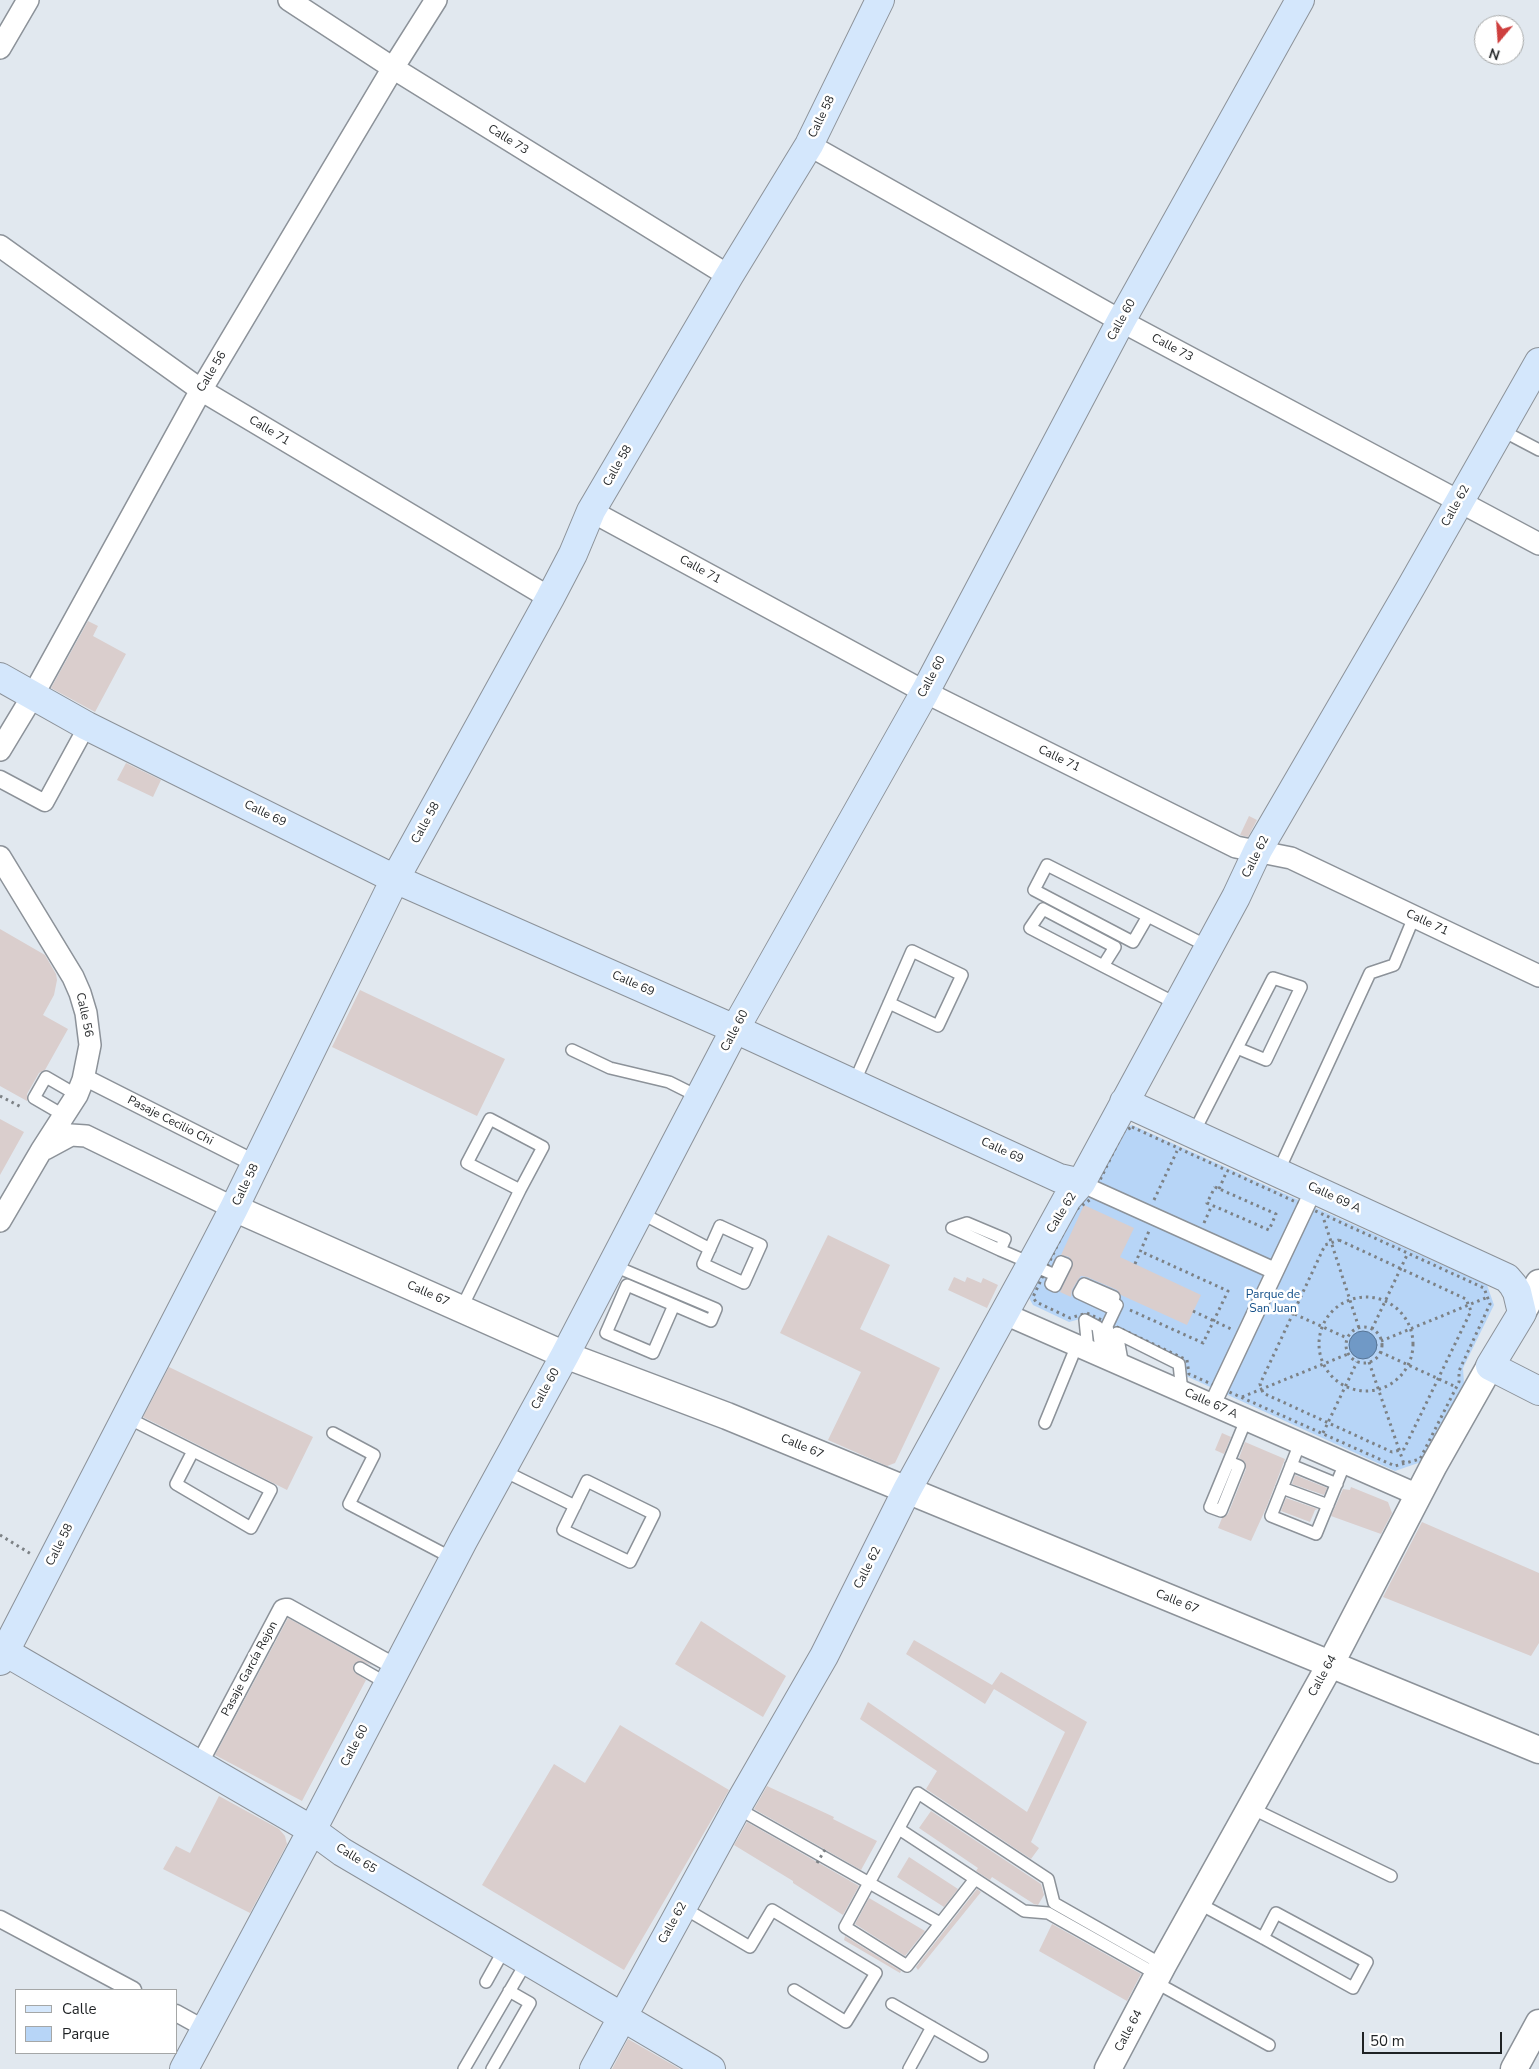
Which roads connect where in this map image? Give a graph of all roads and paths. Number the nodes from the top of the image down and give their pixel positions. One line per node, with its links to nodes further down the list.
1 (28, 0): 6 (street)
2 (289, 0): 7 (street, Calle 73)
3 (436, 0): 7 (street, Calle 56)
4 (880, 0): 8 (main road, Calle 58)
5 (1300, 0): 11 (main road, Calle 60)
6 (0, 48)
7 (393, 68): 10 (street, Calle 73); 13 (street, Calle 56)
8 (809, 145): 10 (main road, Calle 58); 11 (street, Calle 73)
9 (0, 246): 13 (street, Calle 71)
10 (729, 276): 17 (main road, Calle 58)
11 (1121, 321): 16 (street, Calle 73); 21 (main road, Calle 60)
12 (1539, 362): 14 (main road, Calle 62)
13 (201, 390): 19 (street, Calle 71); 22 (street, Calle 56)
14 (1500, 430): 15 (lane); 16 (main road, Calle 62)
15 (1539, 450)
16 (1458, 502): 18 (street, Calle 73); 26 (main road, Calle 62)
17 (591, 511): 19 (main road, Calle 58); 21 (street, Calle 71)
18 (1539, 544)
19 (550, 598): 28 (main road, Calle 58)
20 (0, 677): 22 (main road, Calle 69)
21 (925, 692): 26 (street, Calle 71); 36 (main road, Calle 60)
22 (32, 697): 23 (main road, Calle 69); 24 (street, Calle 56)
23 (87, 726): 25 (street); 28 (main road, Calle 69)
24 (0, 750)
25 (0, 779)
26 (1258, 850): 30 (street, Calle 71); 31 (main road, Calle 62)
27 (0, 857): 40 (street, Calle 56)
28 (395, 879): 36 (main road, Calle 69); 47 (main road, Calle 58)
29 (1148, 916): 29 (lane); 31 (lane)
30 (1414, 917): 33 (street, Calle 71); 49 (lane)
31 (1209, 947): 35 (main road, Calle 62)
32 (1103, 966): 32 (lane); 35 (lane)
33 (1539, 976)
34 (889, 1003): 34 (lane); 39 (lane)
35 (1178, 1004): 43 (main road, Calle 62)
36 (735, 1029): 39 (main road, Calle 69); 42 (main road, Calle 60)
37 (1237, 1048): 37 (lane); 46 (lane)
38 (572, 1050): 42 (lane)
39 (854, 1084): 50 (main road, Calle 69)
40 (81, 1086): 45 (street, Calle 56); 45 (lane); 47 (street, Pasaje Cecilio Chi)
41 (0, 1096): 44 (path)
42 (699, 1098): 55 (main road, Calle 60)
43 (1124, 1102): 46 (main road, Calle 69 A); 50 (main road, Calle 62)
44 (24, 1109)
45 (68, 1125): 54 (street, Calle 67); 58 (street, Calle 56)
46 (1186, 1141): 49 (main road, Calle 69 A); 56 (path)
47 (256, 1164): 54 (main road, Calle 58)
48 (1227, 1170): 51 (path)
49 (1278, 1172): 52 (main road, Calle 69 A)
50 (1087, 1186): 56 (street, Calle 69); 66 (main road, Calle 62)
51 (1219, 1188): 51 (path)
52 (1314, 1189): 67 (street); 79 (main road, Calle 69 A)
53 (520, 1190): 53 (lane); 76 (lane)
54 (234, 1208): 76 (street, Calle 67); 107 (main road, Calle 58)
55 (640, 1212): 60 (lane); 64 (main road, Calle 60)
56 (1148, 1214): 67 (street, Calle 69)
57 (1322, 1214): 59 (path)
58 (0, 1221)
59 (1331, 1243): 65 (path); 71 (path); 78 (path)
60 (710, 1248): 60 (lane)
61 (1000, 1250): 66 (lane)
62 (1408, 1253): 65 (path)
63 (1135, 1264): 81 (path)
64 (612, 1265): 74 (lane); 91 (main road, Calle 60)
65 (1401, 1268): 72 (path); 75 (path)
66 (1043, 1270): 80 (main road, Calle 62)
67 (1275, 1271): 70 (street)
68 (1539, 1283): 79 (street, Calle 64)
69 (1488, 1297): 75 (path)
70 (1262, 1299): 78 (path); 86 (street)
71 (1350, 1300): 72 (path); 82 (path); 83 (path)
72 (1386, 1301): 84 (path); 85 (path)
73 (1115, 1304): 81 (path); 92 (lane)
74 (674, 1305): 74 (lane)
75 (1468, 1305): 84 (path); 98 (path)
76 (461, 1309): 91 (street, Calle 67)
77 (1193, 1311): 81 (path)
78 (1293, 1313): 82 (path); 101 (path)
79 (1522, 1313): 97 (main road, Calle 64)
80 (1005, 1314): 92 (street, Calle 67 A); 123 (main road, Calle 62)
81 (1214, 1321): 86 (path)
82 (1322, 1326): 87 (path); 95 (path)
83 (1359, 1328): 85 (path); 87 (path)
84 (1410, 1329): 88 (path); 96 (path)
85 (1372, 1330): 88 (path)
86 (1245, 1335): 106 (street)
87 (1347, 1338): 90 (path)
88 (1381, 1341): 89 (path)
89 (1380, 1352): 94 (path); 96 (path)
90 (1348, 1354): 93 (path); 95 (path)
91 (565, 1355): 120 (main road, Calle 60); 123 (street, Calle 67)
92 (1100, 1356): 104 (street, Calle 67 A); 104 (lane); 110 (lane)
93 (1357, 1362): 94 (path); 99 (path)
94 (1369, 1362): 102 (path)
95 (1324, 1364): 99 (path); 101 (path)
96 (1408, 1365): 98 (path); 102 (path)
97 (1490, 1366): 103 (main road); 124 (street, Calle 64)
98 (1438, 1379): 100 (path); 114 (path)
99 (1345, 1386): 102 (path); 109 (path)
100 (1457, 1387)
101 (1262, 1389): 105 (path); 109 (path)
102 (1379, 1390): 114 (path)
103 (1539, 1391)
104 (1182, 1392): 106 (street, Calle 67 A)
105 (1242, 1397)
106 (1212, 1405): 108 (street, Calle 67 A)
107 (126, 1417): 115 (lane); 130 (main road, Calle 58)
108 (1246, 1420): 113 (street, Calle 67 A); 116 (lane)
109 (1328, 1422): 112 (path); 114 (path)
110 (1045, 1423)
111 (333, 1433): 129 (lane)
112 (1323, 1434)
113 (1300, 1443): 117 (street, Calle 67 A); 119 (lane)
114 (1400, 1450): 118 (path)
115 (193, 1451): 115 (lane)
116 (1229, 1462)
117 (1345, 1463): 121 (lane); 124 (street, Calle 67 A)
118 (1404, 1464)
119 (1291, 1465): 121 (lane); 122 (lane)
120 (502, 1470): 126 (lane); 129 (main road, Calle 60)
121 (1337, 1484): 125 (lane)
122 (1282, 1488): 125 (lane); 125 (lane)
123 (907, 1490): 131 (street, Calle 67); 136 (main road, Calle 62)
124 (1418, 1495): 131 (street, Calle 64)
125 (1328, 1505)
126 (575, 1506): 126 (lane)
127 (0, 1535): 128 (path)
128 (36, 1557)
129 (454, 1559): 133 (main road, Calle 60)
130 (2, 1654): 139 (main road, Calle 65)
131 (1330, 1665): 134 (street, Calle 67); 137 (street, Calle 64)
132 (360, 1668): 133 (lane)
133 (387, 1673): 135 (street, Pasaje García Rejon); 139 (main road, Calle 60)
134 (1539, 1750)
135 (204, 1755)
136 (737, 1808): 144 (lane); 146 (main road, Calle 62)
137 (1251, 1808): 142 (lane); 145 (street, Calle 64)
138 (899, 1829): 143 (lane); 144 (lane); 151 (lane)
139 (312, 1830): 150 (main road, Calle 65); 161 (main road, Calle 60)
140 (826, 1848): 141 (path, bridge)
141 (817, 1863)
142 (1390, 1876)
143 (975, 1879): 148 (lane); 151 (lane)
144 (869, 1882): 148 (lane); 148 (lane)
145 (1198, 1902): 149 (lane); 151 (street, Calle 64)
146 (682, 1907): 154 (lane); 158 (main road, Calle 62)
147 (0, 1919): 153 (street)
148 (940, 1923)
149 (1263, 1938): 149 (lane)
150 (516, 1954): 152 (lane); 155 (lane); 158 (main road, Calle 65)
151 (1159, 1974): 162 (lane); 170 (street, Calle 64)
152 (486, 1982)
153 (131, 1989)
154 (794, 1990)
155 (509, 1991): 165 (lane); 166 (lane)
156 (892, 2004): 160 (lane)
157 (178, 2014): 161 (street)
158 (622, 2017): 167 (main road, Calle 62); 168 (main road, Calle 65)
159 (1539, 2023): 171 (street)
160 (932, 2028): 163 (lane); 169 (lane)
161 (205, 2029): 164 (main road, Calle 60)
162 (1269, 2045)
163 (982, 2056)
164 (184, 2069)
165 (464, 2069)
166 (492, 2069)
167 (594, 2069)
168 (711, 2069)
169 (909, 2069)
170 (1108, 2069)
171 (1514, 2069)

